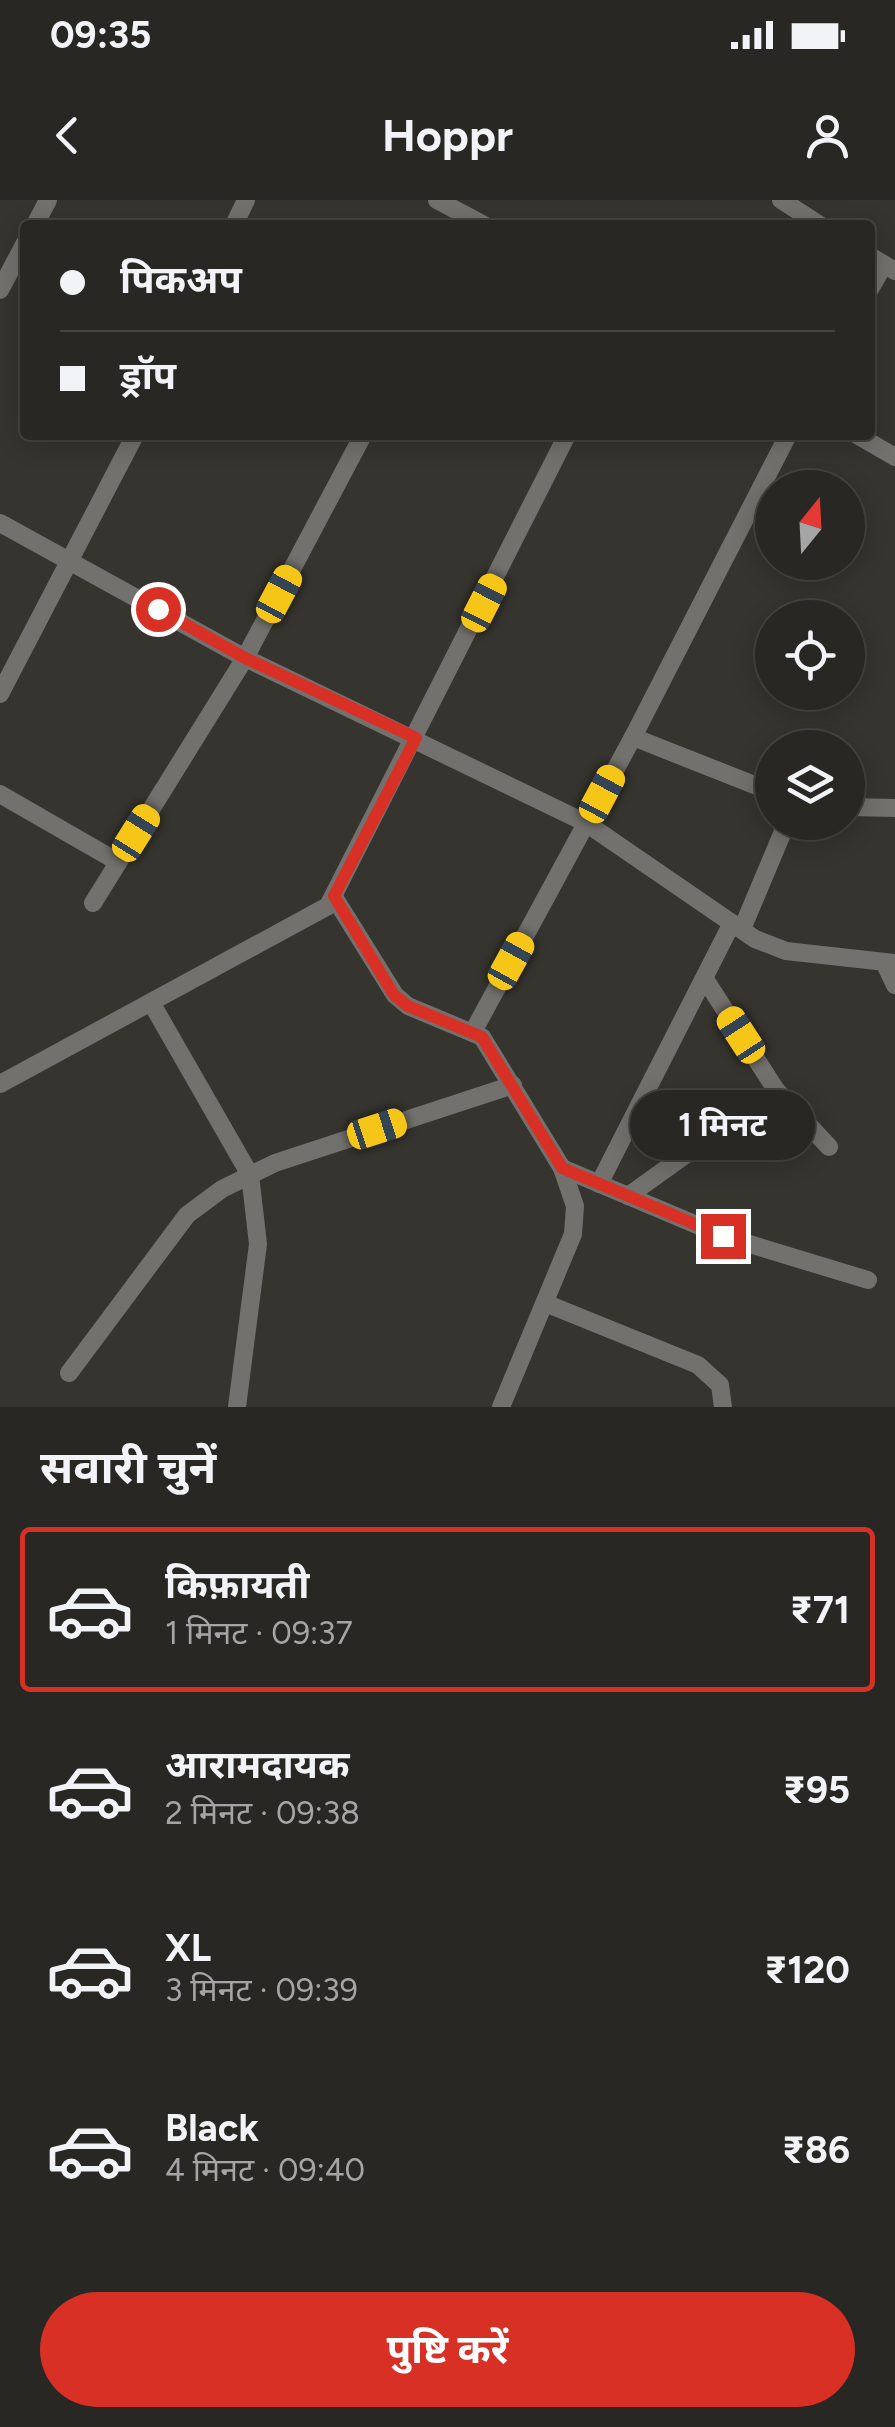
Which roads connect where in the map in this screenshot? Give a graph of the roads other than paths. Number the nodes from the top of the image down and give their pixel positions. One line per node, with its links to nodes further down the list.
1 (437, 200): 3 (street)
2 (781, 200): 4 (street)
3 (471, 220)
4 (812, 220)
5 (20, 252): 6 (street)
6 (0, 290)
7 (132, 440): 14 (street)
8 (360, 440): 15 (street)
9 (565, 440): 18 (street)
10 (785, 440): 17 (street)
11 (866, 440): 12 (street)
12 (895, 457)
13 (0, 523): 14 (street)
14 (70, 560): 15 (street); 16 (street)
15 (245, 658): 18 (street); 25 (street)
16 (0, 694)
17 (632, 737): 19 (street); 23 (street)
18 (416, 738): 23 (street); 26 (street)
19 (755, 785)
20 (0, 794): 25 (street)
21 (865, 807): 22 (street)
22 (895, 808)
23 (586, 823): 28 (street); 33 (street)
24 (778, 840): 28 (street)
25 (118, 862): 27 (street)
26 (334, 896): 32 (street); 33 (street)
27 (93, 903)
28 (737, 926): 29 (street); 30 (street)
29 (890, 962): 31 (street)
30 (705, 979): 36 (street); 40 (street)
31 (895, 985)
32 (152, 1004): 34 (street); 39 (street)
33 (474, 1030): 35 (street)
34 (0, 1084)
35 (513, 1085): 38 (street); 39 (street)
36 (776, 1090): 37 (street); 41 (street)
37 (830, 1147)
38 (562, 1168): 40 (street); 43 (street)
39 (250, 1175): 44 (street); 45 (street)
40 (599, 1184): 41 (street)
41 (628, 1196): 42 (street)
42 (868, 1280)
43 (545, 1303): 46 (street); 47 (street)
44 (69, 1373)
45 (237, 1407)
46 (501, 1407)
47 (723, 1407)

